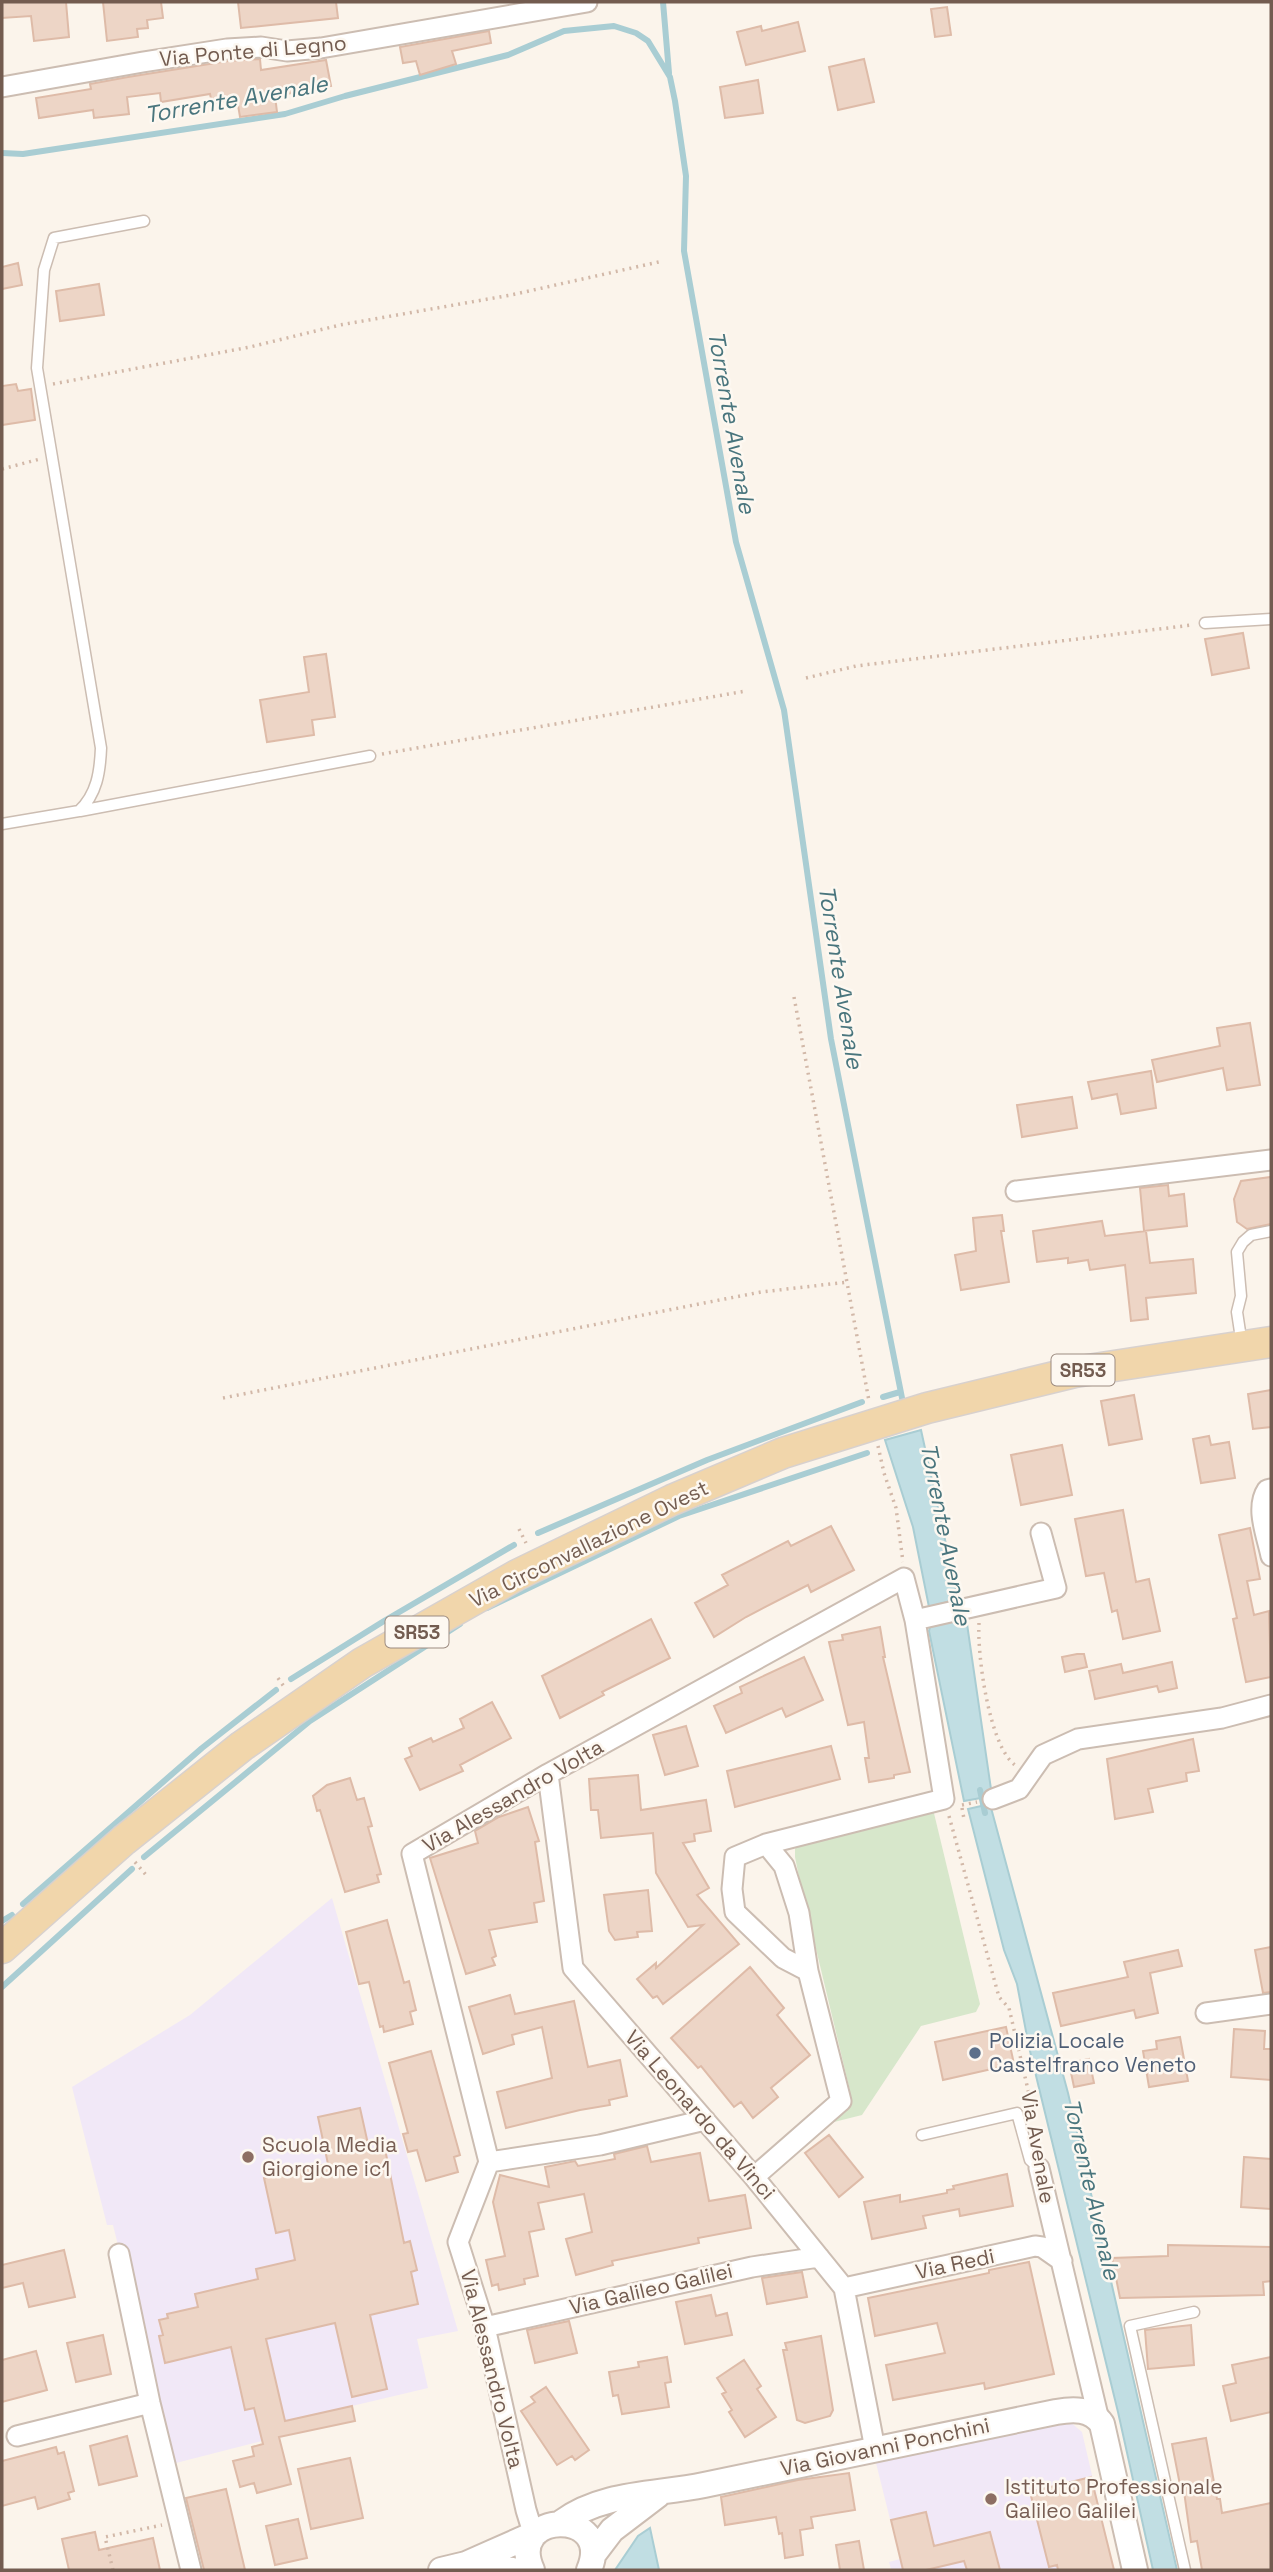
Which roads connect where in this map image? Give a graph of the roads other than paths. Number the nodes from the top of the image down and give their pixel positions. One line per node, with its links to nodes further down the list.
1 (587, 2): 2 (street, Via Ponte di Legno)
2 (2, 87)
3 (144, 221): 7 (lane)
4 (1271, 619): 5 (lane)
5 (1205, 623)
6 (370, 756): 7 (lane)
7 (79, 811): 8 (lane)
8 (2, 824)
9 (1271, 1160): 10 (street)
10 (1016, 1191)
11 (1271, 1231): 12 (lane)
12 (1257, 1344): 21 (main road, Via Circonvallazione Ovest / SR53)
13 (1271, 1489): 15 (street)
14 (1041, 1533): 16 (street)
15 (1271, 1556)
16 (923, 1618): 18 (street, Via Alessandro Volta); 20 (street)
17 (1271, 1705): 19 (street)
18 (548, 1774): 25 (street, Via Leonardo da Vinci); 27 (street, Via Alessandro Volta)
19 (993, 1798)
20 (766, 1844): 22 (street); 22 (street)
21 (2, 1948)
22 (808, 1971): 29 (street)
23 (1271, 2004): 24 (street)
24 (1206, 2013)
25 (705, 2120): 27 (street); 29 (street, Via Leonardo da Vinci)
26 (922, 2135): 28 (lane)
27 (489, 2162): 35 (street, Via Alessandro Volta)
28 (1039, 2168): 32 (street, Via Avenale)
29 (754, 2177): 31 (street, Via Leonardo da Vinci)
30 (119, 2254): 36 (street)
31 (819, 2257): 33 (street, Via Leonardo da Vinci); 35 (street, Via Galileo Galilei)
32 (1062, 2261): 33 (street, Via Redi); 37 (street, Via Avenale)
33 (844, 2288): 39 (street, Via Leonardo da Vinci)
34 (1194, 2312): 49 (lane)
35 (485, 2327): 41 (street, Via Alessandro Volta)
36 (150, 2403): 38 (street); 44 (street)
37 (1100, 2422): 39 (street, Via Giovanni Ponchini); 48 (street, Via Avenale)
38 (17, 2436)
39 (875, 2449): 40 (street, Via Giovanni Ponchini)
40 (664, 2491): 41 (street, Via Giovanni Ponchini); 43 (street)
41 (543, 2525): 42 (street, Via Giovanni Ponchini); 43 (street); 47 (street)
42 (466, 2564): 45 (street); 46 (street)
43 (590, 2566)
44 (191, 2570)
45 (441, 2570)
46 (512, 2570)
47 (532, 2570)
48 (1135, 2570)
49 (1185, 2570)

